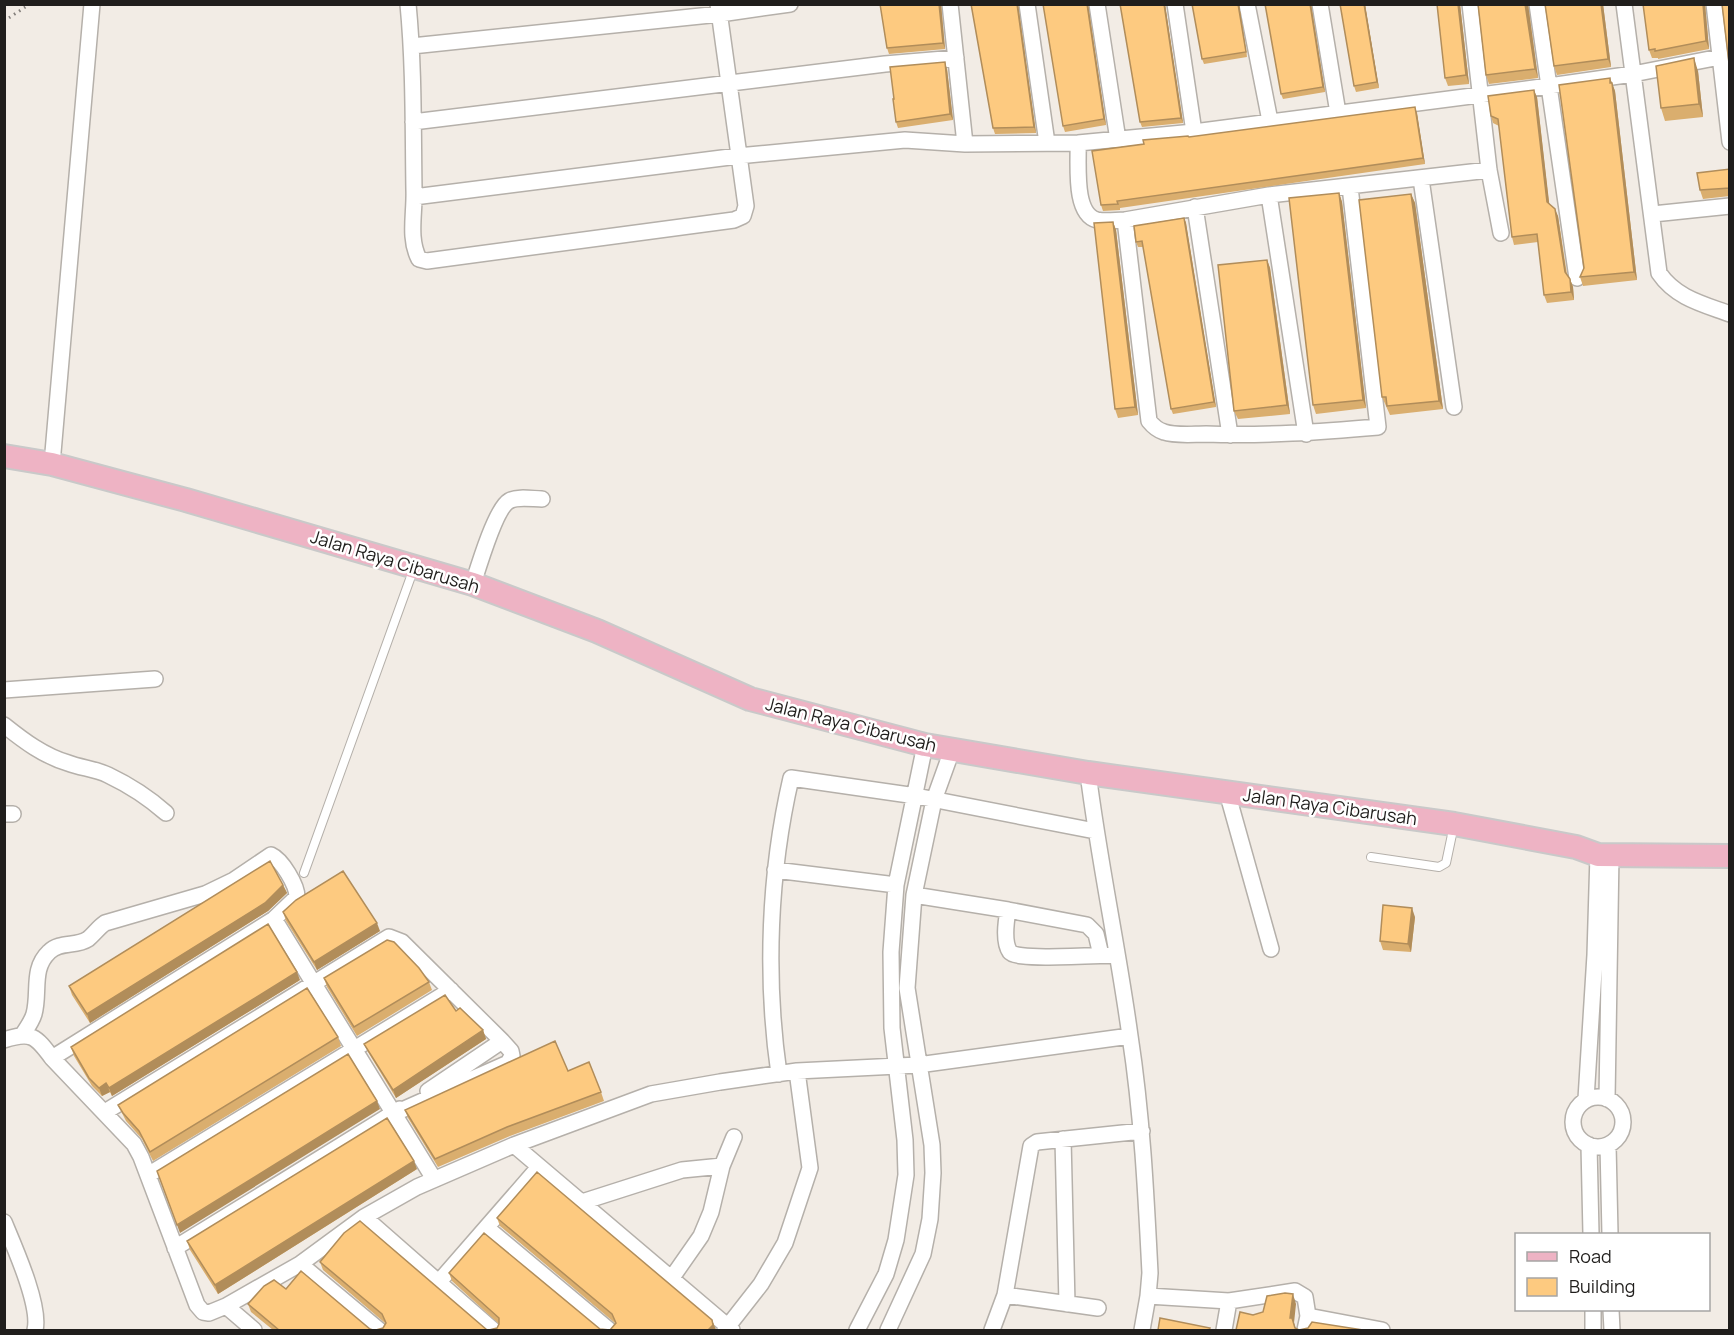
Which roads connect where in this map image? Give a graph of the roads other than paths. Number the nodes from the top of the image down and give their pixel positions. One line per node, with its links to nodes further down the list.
1 (92, 4): 48 (street)
2 (408, 4): 15 (street)
3 (790, 4): 14 (street)
4 (950, 4): 17 (street)
5 (1027, 4): 28 (street)
6 (1097, 4): 26 (street)
7 (1175, 4): 25 (street)
8 (1248, 4): 23 (street)
9 (1320, 4): 22 (street)
10 (1470, 4): 21 (street)
11 (1537, 4): 20 (street)
12 (1624, 4): 18 (street)
13 (1714, 4): 16 (street)
14 (719, 9): 15 (street); 19 (street)
15 (412, 46): 24 (street)
16 (1720, 57): 18 (street); 27 (street)
17 (956, 58): 19 (street); 30 (street)
18 (1633, 74): 20 (street); 39 (street)
19 (729, 84): 24 (street); 31 (street)
20 (1549, 86): 21 (street); 42 (street)
21 (1481, 95): 22 (street); 32 (street)
22 (1338, 113): 23 (street)
23 (1270, 121): 25 (street)
24 (413, 122): 36 (street)
25 (1194, 132): 26 (street)
26 (1118, 140): 29 (street)
27 (1730, 142)
28 (1047, 143): 29 (street); 30 (street)
29 (1078, 143): 40 (street)
30 (965, 144): 31 (street)
31 (738, 156): 36 (street); 36 (street)
32 (1489, 170): 33 (street); 41 (street)
33 (1421, 179): 34 (street); 44 (street)
34 (1350, 186): 35 (street); 45 (street)
35 (1269, 195): 38 (street); 45 (street)
36 (414, 197)
37 (1730, 206): 39 (street)
38 (1195, 207): 40 (street); 46 (street)
39 (1653, 214): 43 (street)
40 (1125, 220): 46 (street)
41 (1501, 233)
42 (1577, 278)
43 (1730, 314)
44 (1454, 407)
45 (1306, 434): 46 (street)
46 (1230, 435)
47 (4, 456): 48 (main road, Jalan Raya Cibarusah)
48 (52, 464): 50 (main road, Jalan Raya Cibarusah)
49 (542, 499): 51 (street)
50 (415, 567): 51 (main road, Jalan Raya Cibarusah); 68 (lane)
51 (472, 584): 55 (main road, Jalan Raya Cibarusah)
52 (155, 679): 53 (street)
53 (4, 690)
54 (4, 725): 61 (street)
55 (925, 745): 56 (main road, Jalan Raya Cibarusah); 59 (street)
56 (952, 750): 57 (main road, Jalan Raya Cibarusah); 60 (street)
57 (1088, 774): 58 (main road, Jalan Raya Cibarusah); 63 (street)
58 (1227, 792): 62 (main road, Jalan Raya Cibarusah); 73 (street)
59 (916, 796): 60 (street); 67 (street); 69 (street)
60 (934, 800): 63 (street); 70 (street)
61 (166, 813)
62 (1454, 824): 64 (main road, Jalan Raya Cibarusah); 66 (lane)
63 (1095, 831): 75 (street)
64 (1605, 855): 65 (main road, Jalan Raya Cibarusah); 88 (street); 89 (street)
65 (1730, 856)
66 (1371, 857)
67 (775, 870): 69 (street); 87 (street)
68 (304, 873)
69 (896, 885): 85 (street)
70 (914, 895): 71 (street); 84 (street)
71 (1008, 910): 74 (street); 74 (street)
72 (274, 919): 76 (street); 78 (street); 83 (street)
73 (1270, 949)
74 (1101, 955): 75 (street)
75 (1117, 955): 79 (street)
76 (313, 983): 77 (street); 82 (street); 90 (street)
77 (451, 990): 81 (street); 82 (street)
78 (23, 1034): 80 (street); 83 (street)
79 (1130, 1036): 84 (street); 92 (street)
80 (4, 1040)
81 (502, 1041): 91 (street); 91 (street)
82 (353, 1049): 91 (street); 100 (street)
83 (52, 1058): 90 (street)
84 (918, 1065): 85 (street); 129 (street)
85 (897, 1066): 86 (street); 121 (street)
86 (797, 1071): 87 (street); 122 (street)
87 (779, 1074): 95 (street)
88 (1586, 1099): 89 (street); 96 (street)
89 (1607, 1099): 97 (street)
90 (105, 1112): 100 (street)
91 (393, 1114): 101 (street); 108 (street)
92 (1142, 1131): 94 (street); 113 (street)
93 (734, 1137): 98 (street)
94 (1063, 1139): 112 (street); 115 (street)
95 (514, 1145): 99 (street); 101 (street)
96 (1588, 1145): 97 (street); 106 (street)
97 (1608, 1145): 107 (street)
98 (722, 1166): 102 (street); 110 (street)
99 (539, 1167): 102 (street); 105 (street)
100 (148, 1175): 108 (street)
101 (434, 1179): 103 (street)
102 (582, 1202): 110 (street)
103 (364, 1217): 109 (street); 111 (street)
104 (4, 1222): 123 (street)
105 (487, 1228): 111 (street); 127 (street)
106 (1591, 1233)
107 (1610, 1233)
108 (175, 1248): 116 (street)
109 (300, 1264): 116 (street); 125 (street)
110 (672, 1279): 122 (street)
111 (438, 1283): 126 (street)
112 (1005, 1295): 115 (street); 130 (street)
113 (1148, 1296): 114 (street); 131 (street)
114 (1230, 1301): 120 (street); 132 (street)
115 (1067, 1304): 117 (street)
116 (226, 1306): 124 (street)
117 (1098, 1308)
118 (1593, 1311): 134 (street)
119 (1611, 1311): 135 (street)
120 (1307, 1323): 133 (street)
121 (859, 1327): 128 (street)
122 (728, 1329)
123 (35, 1330)
124 (254, 1330)
125 (379, 1330)
126 (494, 1330)
127 (609, 1330)
128 (880, 1330)
129 (888, 1330)
130 (992, 1330)
131 (1142, 1330)
132 (1224, 1330)
133 (1382, 1330)
134 (1593, 1330)
135 (1612, 1330)

